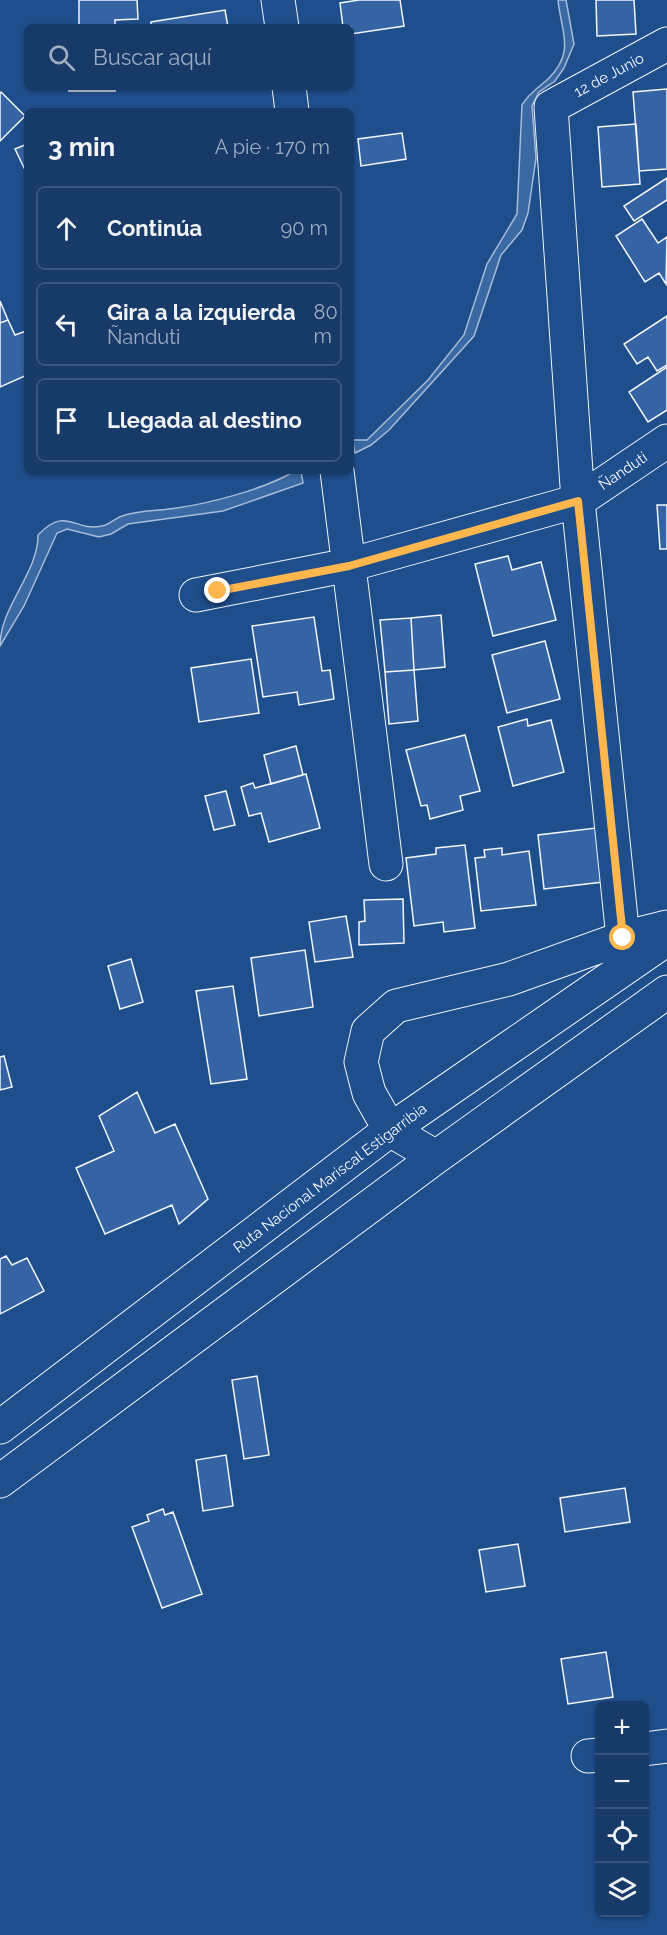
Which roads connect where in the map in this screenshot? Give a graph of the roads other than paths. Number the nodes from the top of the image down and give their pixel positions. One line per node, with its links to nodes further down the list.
1 (278, 0): 2 (main road)
2 (282, 24)
3 (667, 44): 8 (main road, 12 de Junio)
4 (289, 90): 5 (main road)
5 (292, 108)
6 (667, 441): 8 (main road, Ñanduti)
7 (337, 474): 9 (main road)
8 (578, 501): 9 (main road, Ñanduti); 13 (main road)
9 (349, 566): 10 (main road, Ñanduti); 11 (main road)
10 (196, 595)
11 (386, 864)
12 (667, 927): 13 (main road)
13 (623, 938): 16 (main road)
14 (667, 939): 16 (main road, Ruta Nacional Mariscal Estigarribia)
15 (667, 992): 17 (main road)
16 (390, 1130): 17 (main road); 18 (main road, Ruta Nacional Mariscal Estigarribia)
17 (436, 1156): 19 (main road)
18 (0, 1427)
19 (0, 1481)
20 (667, 1746): 21 (main road)
21 (649, 1748)

